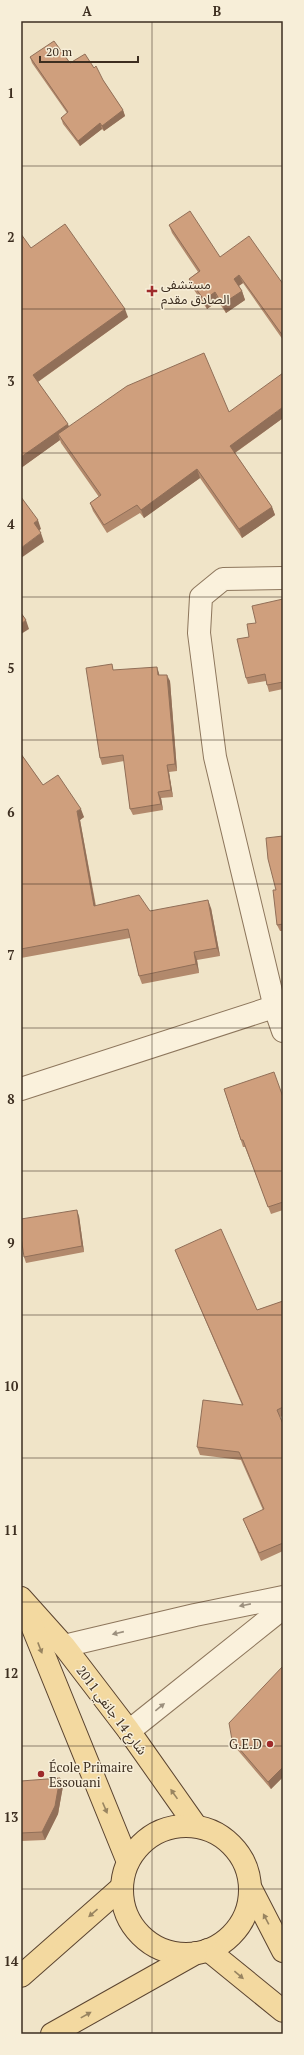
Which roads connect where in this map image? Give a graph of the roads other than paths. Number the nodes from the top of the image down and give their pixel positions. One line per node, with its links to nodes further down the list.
1 (283, 578): 2 (street)
2 (279, 1006): 3 (street); 4 (street)
3 (283, 1031)
4 (21, 1089)
5 (283, 1597): 8 (street, one-way to 8)
6 (21, 1599): 8 (main road, شارع 14 جانفي 2011); 11 (main road, شارع 14 جانفي 2011, one-way to 11)
7 (283, 1608): 9 (street, one-way to 7)
8 (64, 1646): 9 (main road, شارع 14 جانفي 2011)
9 (129, 1731): 10 (main road, شارع 14 جانفي 2011, one-way to 9)
10 (196, 1826): 11 (main road); 13 (main road)
11 (128, 1862): 12 (main road)
12 (122, 1887): 15 (main road); 16 (main road, one-way to 16)
13 (250, 1887): 14 (main road, one-way to 13); 15 (main road)
14 (283, 1951)
15 (202, 1952): 17 (main road, one-way to 17); 18 (main road, one-way to 15)
16 (21, 1976)
17 (283, 2011)
18 (52, 2034)

